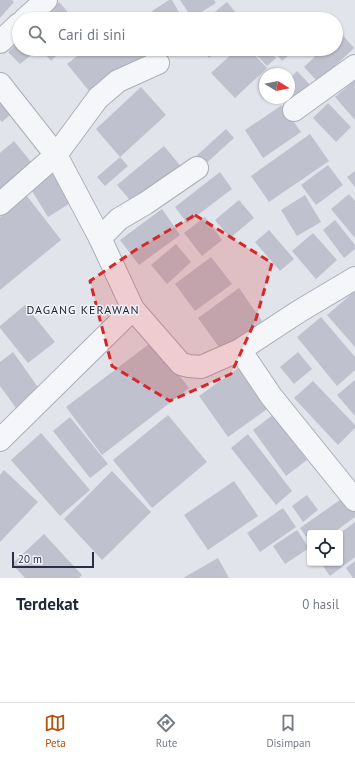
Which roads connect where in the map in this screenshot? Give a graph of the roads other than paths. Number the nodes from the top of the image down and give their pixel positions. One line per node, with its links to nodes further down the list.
1 (46, 0): 2 (street)
2 (33, 12)
3 (12, 31): 4 (street)
4 (0, 42)
5 (158, 64): 9 (street)
6 (355, 66): 8 (street)
7 (0, 84): 9 (street)
8 (294, 110)
9 (56, 155): 11 (street); 12 (street)
10 (197, 168): 12 (street)
11 (0, 204)
12 (100, 238): 14 (street)
13 (355, 278): 15 (street)
14 (133, 309): 15 (street); 16 (street)
15 (240, 350): 17 (street)
16 (0, 440)
17 (355, 500)

